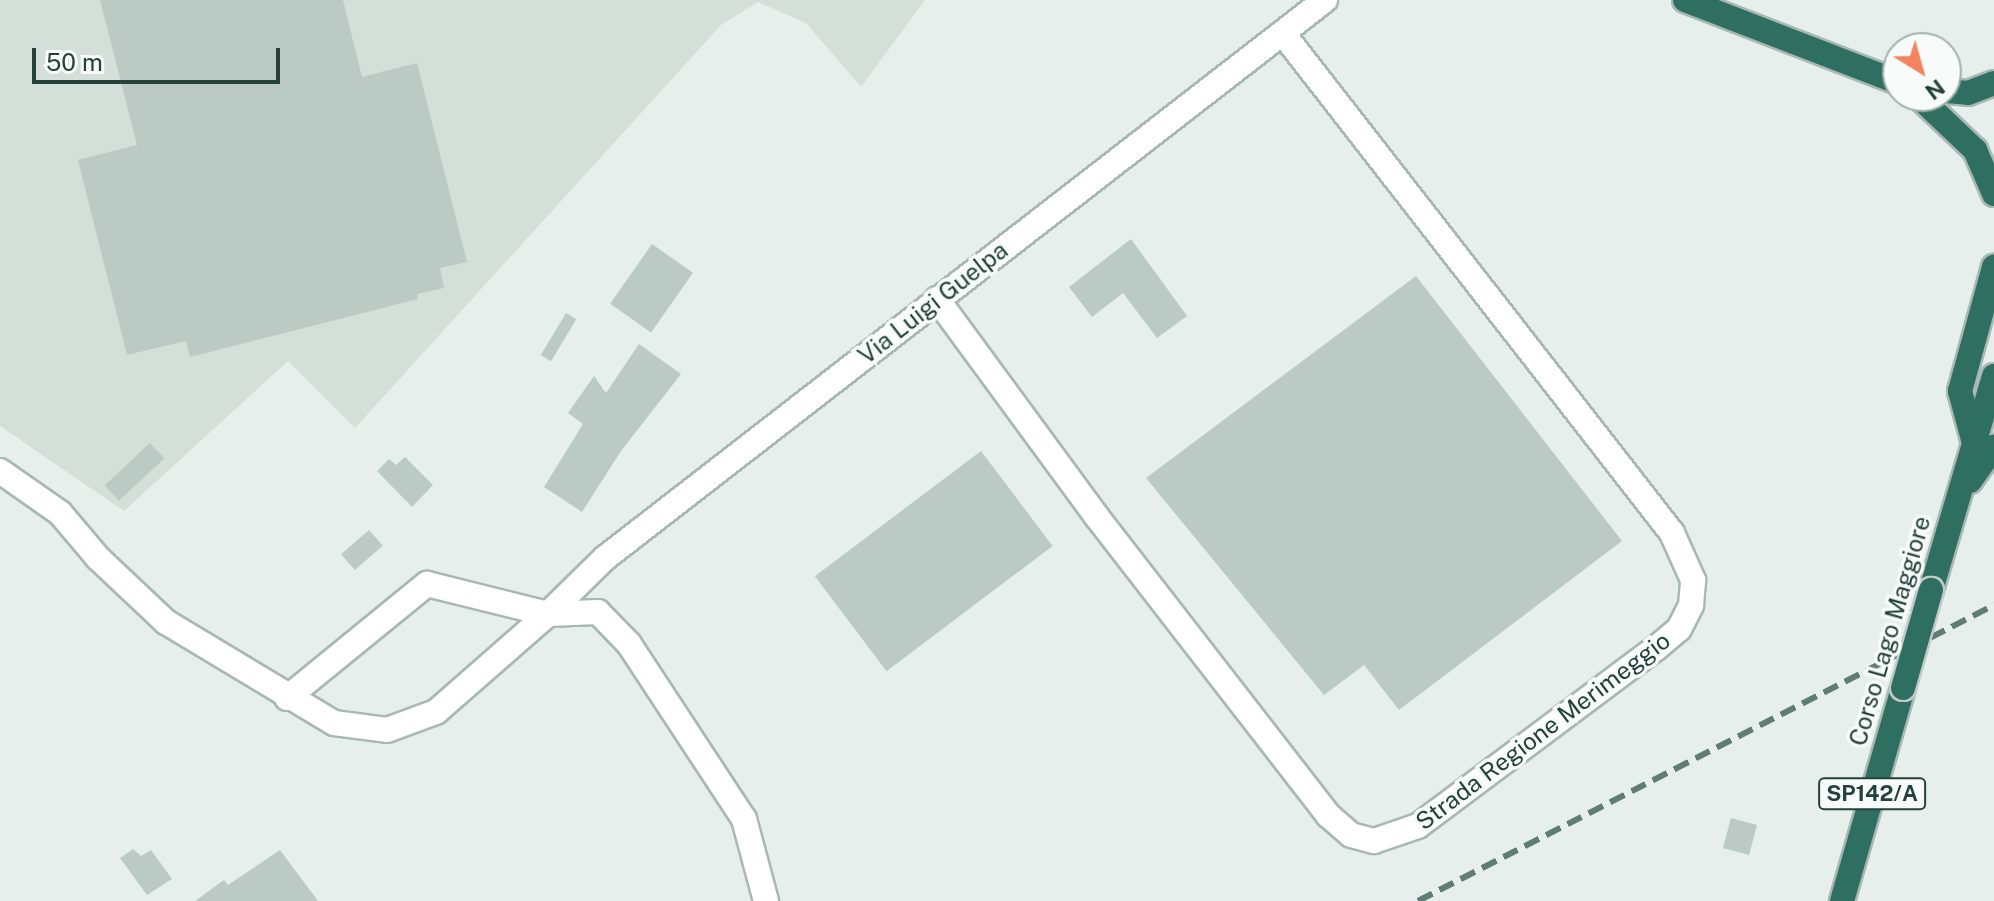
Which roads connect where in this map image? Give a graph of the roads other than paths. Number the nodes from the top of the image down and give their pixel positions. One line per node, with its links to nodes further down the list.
1 (1325, 0): 3 (street, Via Luigi Guelpa)
2 (1685, 0): 4 (highway)
3 (1284, 35): 10 (street, Via Luigi Guelpa); 10 (street, Strada Regione Merimeggio)
4 (1882, 76)
5 (1994, 83): 6 (highway)
6 (1962, 92)
7 (1935, 112): 8 (highway)
8 (1994, 194)
9 (1994, 267): 12 (highway)
10 (937, 299): 14 (street, Via Luigi Guelpa)
11 (1994, 376): 12 (highway)
12 (1984, 445): 17 (highway, Corso Lago Maggiore / SP142/A, bridge)
13 (0, 471): 15 (street, Via Luigi Guelpa)
14 (548, 614): 15 (street); 15 (street, Via Luigi Guelpa); 16 (street)
15 (287, 698)
16 (766, 901)
17 (1842, 901)

